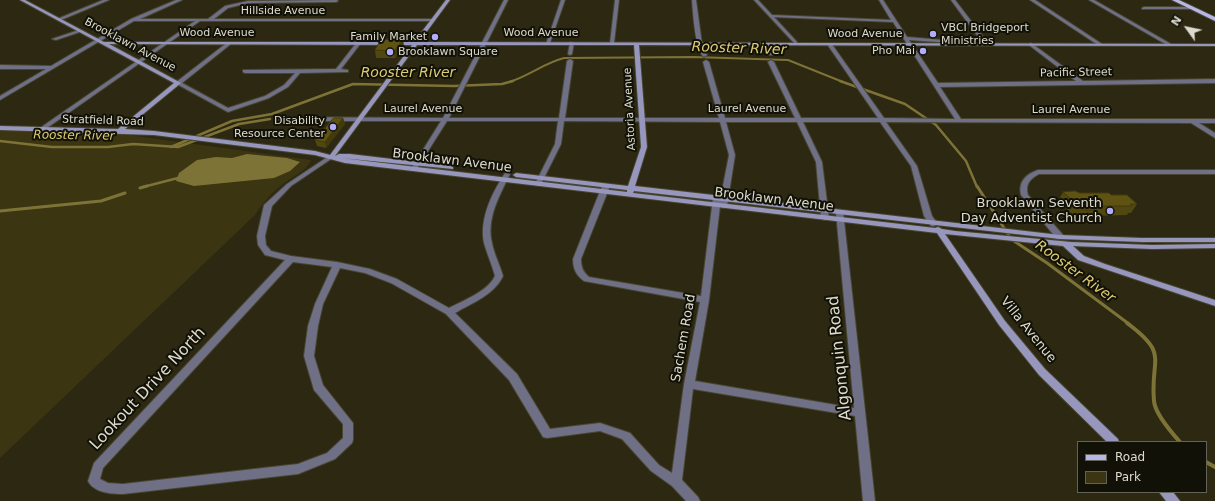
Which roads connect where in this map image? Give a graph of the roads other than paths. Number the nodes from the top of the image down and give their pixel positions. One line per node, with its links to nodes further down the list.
1 (22, 0): 21 (street, Brooklawn Avenue)
2 (107, 0): 21 (street)
3 (180, 0): 23 (street)
4 (448, 0): 26 (street)
5 (506, 0): 40 (street)
6 (563, 0): 36 (street)
7 (617, 0): 38 (street)
8 (694, 0): 42 (street, Sachem Road)
9 (756, 0): 19 (street)
10 (881, 0): 27 (street)
11 (953, 0): 47 (street)
12 (1032, 0): 49 (street)
13 (1091, 0): 50 (street)
14 (1175, 0): 18 (main road)
15 (1181, 0): 20 (main road)
16 (336, 1): 25 (street)
17 (1144, 8): 18 (street)
18 (1192, 8): 22 (main road)
19 (770, 16): 27 (street); 39 (street)
20 (1215, 16)
21 (59, 19): 28 (street, Brooklawn Avenue)
22 (1215, 19)
23 (133, 20): 24 (street, Hillside Avenue); 31 (street)
24 (198, 20): 25 (street, Hillside Avenue); 32 (street)
25 (209, 20): 26 (street, Hillside Avenue)
26 (433, 20): 35 (street)
27 (894, 21): 29 (street)
28 (81, 31): 30 (street); 31 (street, Brooklawn Avenue)
29 (905, 38): 45 (street); 46 (street, Wood Avenue)
30 (54, 39)
31 (100, 42): 32 (street, Wood Avenue); 53 (street, Brooklawn Avenue); 56 (street)
32 (166, 42): 33 (street, Wood Avenue); 53 (street)
33 (230, 43): 34 (street, Wood Avenue); 62 (street)
34 (359, 43): 35 (street, Wood Avenue); 59 (street)
35 (417, 43): 40 (street, Wood Avenue); 67 (street)
36 (548, 43): 37 (street, Wood Avenue); 40 (street, Wood Avenue)
37 (572, 43): 38 (street, Wood Avenue); 69 (street)
38 (612, 43): 41 (street, Wood Avenue)
39 (795, 43): 43 (street, Wood Avenue); 44 (street, Wood Avenue)
40 (482, 44): 68 (street)
41 (636, 44): 42 (street, Wood Avenue); 72 (street, Astoria Avenue)
42 (700, 44): 43 (street, Wood Avenue); 70 (street, Sachem Road)
43 (766, 44): 52 (street)
44 (829, 44): 45 (street, Wood Avenue); 71 (street)
45 (909, 44): 46 (street, Wood Avenue); 64 (street)
46 (979, 44): 47 (street, Wood Avenue)
47 (986, 44): 48 (street, Wood Avenue)
48 (1031, 44): 49 (street, Wood Avenue); 63 (street)
49 (1100, 44): 50 (street, Wood Avenue)
50 (1169, 44): 51 (street, Wood Avenue)
51 (1215, 45)
52 (771, 54)
53 (138, 62): 62 (street, Brooklawn Avenue); 78 (street)
54 (771, 62): 73 (street)
55 (0, 67): 56 (street)
56 (51, 67): 65 (street)
57 (245, 71): 58 (street)
58 (299, 71): 59 (street); 62 (street, Brooklawn Avenue)
59 (337, 71): 60 (street)
60 (346, 72)
61 (1215, 81): 63 (street, Pacific Street)
62 (178, 83): 79 (street)
63 (1082, 83): 64 (street, Pacific Street)
64 (937, 85): 74 (street)
65 (0, 98)
66 (279, 119): 67 (street, Laurel Avenue)
67 (362, 119): 68 (street, Laurel Avenue); 82 (street)
68 (445, 119): 69 (street, Laurel Avenue); 83 (street)
69 (560, 119): 72 (street, Laurel Avenue); 86 (street)
70 (721, 119): 72 (street, Laurel Avenue); 73 (street, Laurel Avenue); 89 (street, Sachem Road)
71 (882, 119): 73 (street, Laurel Avenue); 74 (street, Laurel Avenue); 92 (street)
72 (641, 120): 88 (street, Astoria Avenue)
73 (798, 120): 90 (street)
74 (959, 120): 75 (street, Laurel Avenue)
75 (1191, 121): 76 (street, Laurel Avenue); 80 (street)
76 (1215, 121)
77 (0, 128): 78 (street, Stratfield Road)
78 (42, 129): 79 (street, Stratfield Road)
79 (119, 131): 81 (street, Stratfield Road)
80 (1215, 136)
81 (206, 140): 82 (street, Brooklawn Avenue)
82 (332, 156): 83 (street, Brooklawn Avenue); 96 (street)
83 (416, 166): 85 (street, Brooklawn Avenue)
84 (1215, 172): 93 (street)
85 (506, 177): 86 (street, Brooklawn Avenue); 100 (street)
86 (539, 181): 87 (street, Brooklawn Avenue)
87 (605, 189): 88 (street, Brooklawn Avenue); 98 (street)
88 (630, 192): 89 (street, Brooklawn Avenue)
89 (720, 202): 90 (street, Brooklawn Avenue); 98 (street, Sachem Road)
90 (825, 215): 91 (street, Brooklawn Avenue)
91 (840, 216): 92 (street, Brooklawn Avenue); 102 (street, Algonquin Road)
92 (937, 228): 93 (street, Brooklawn Avenue); 93 (street, Brooklawn Avenue); 103 (street, Villa Avenue)
93 (1062, 240): 94 (street, Brooklawn Avenue); 95 (street, Brooklawn Avenue); 99 (street)
94 (1215, 240)
95 (1215, 246)
96 (291, 260): 97 (street); 97 (street, Lookout Drive North)
97 (337, 265): 100 (street)
98 (705, 300): 101 (street, Sachem Road)
99 (1215, 302)
100 (449, 312): 104 (street)
101 (689, 384): 102 (street); 104 (street, Sachem Road)
102 (860, 413): 107 (street, Algonquin Road)
103 (1113, 441)
104 (676, 482): 106 (street)
105 (1166, 493): 108 (street)
106 (694, 501)
107 (868, 501)
108 (1174, 501)

